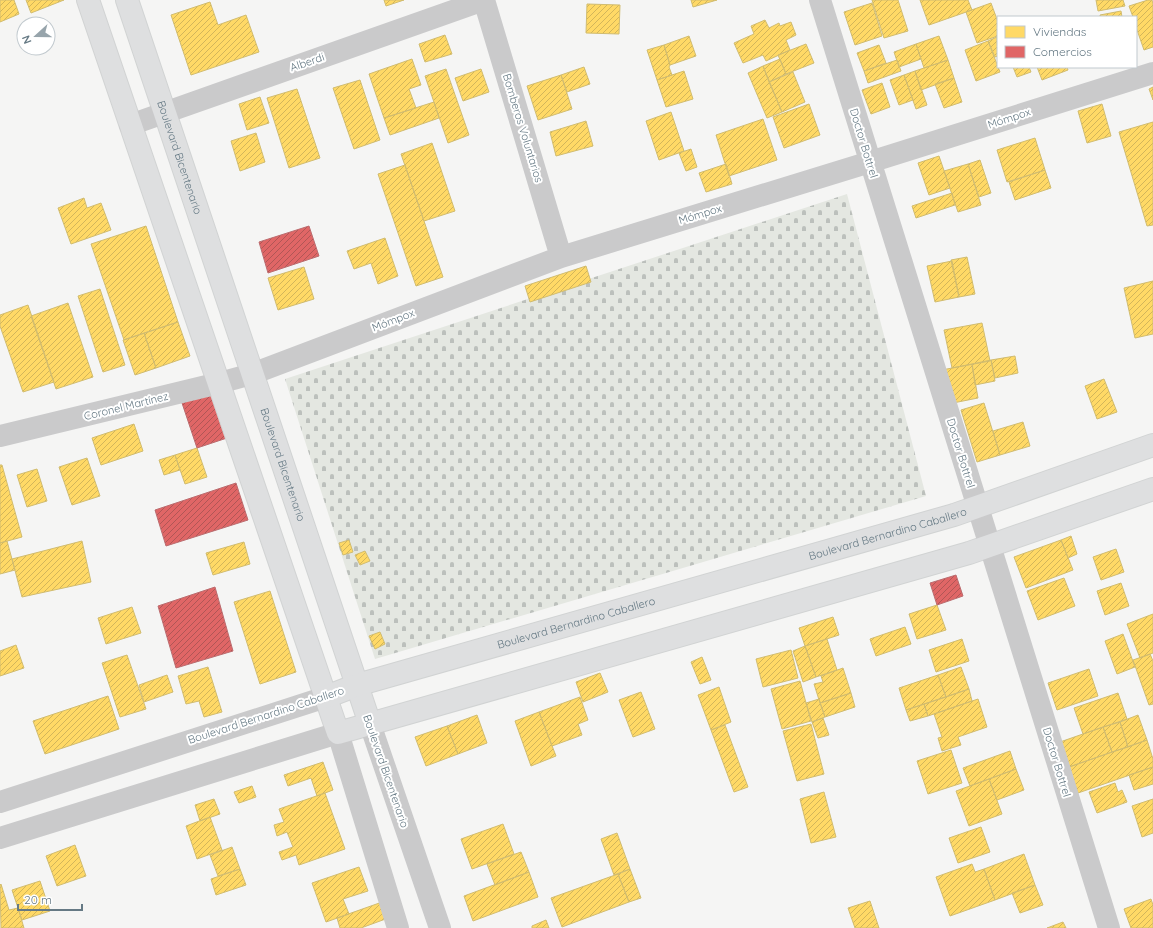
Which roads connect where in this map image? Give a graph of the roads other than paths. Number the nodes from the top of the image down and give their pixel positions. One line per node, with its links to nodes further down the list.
1 (88, 0): 7 (main road)
2 (127, 0): 6 (main road, Boulevard Bicentenario)
3 (484, 0): 6 (street, Alberdi); 9 (street, Bomberos Voluntarios)
4 (820, 0): 8 (street, Doctor Bottrel)
5 (1153, 73): 8 (street, Mómpox)
6 (164, 112): 7 (street, Alberdi); 10 (main road, Boulevard Bicentenario)
7 (130, 125): 11 (main road)
8 (870, 162): 9 (street, Mómpox); 15 (street, Doctor Bottrel)
9 (561, 257): 10 (street, Mómpox)
10 (252, 374): 11 (street, Coronel Martínez); 17 (main road, Boulevard Bicentenario)
11 (218, 383): 12 (street, Coronel Martínez); 18 (main road)
12 (0, 436)
13 (1153, 445): 15 (main road, Boulevard Bernardino Caballero)
14 (1153, 489): 16 (main road)
15 (978, 507): 16 (street, Doctor Bottrel); 17 (main road, Boulevard Bernardino Caballero)
16 (990, 546): 19 (main road); 25 (street, Doctor Bottrel)
17 (357, 685): 18 (main road, Boulevard Bernardino Caballero); 19 (main road, Boulevard Bicentenario)
18 (326, 697): 20 (main road); 21 (street, Boulevard Bernardino Caballero)
19 (370, 724): 20 (main road); 24 (street, Boulevard Bicentenario)
20 (338, 733): 22 (street); 23 (street)
21 (0, 802)
22 (0, 838)
23 (398, 928)
24 (440, 928)
25 (1109, 928)

